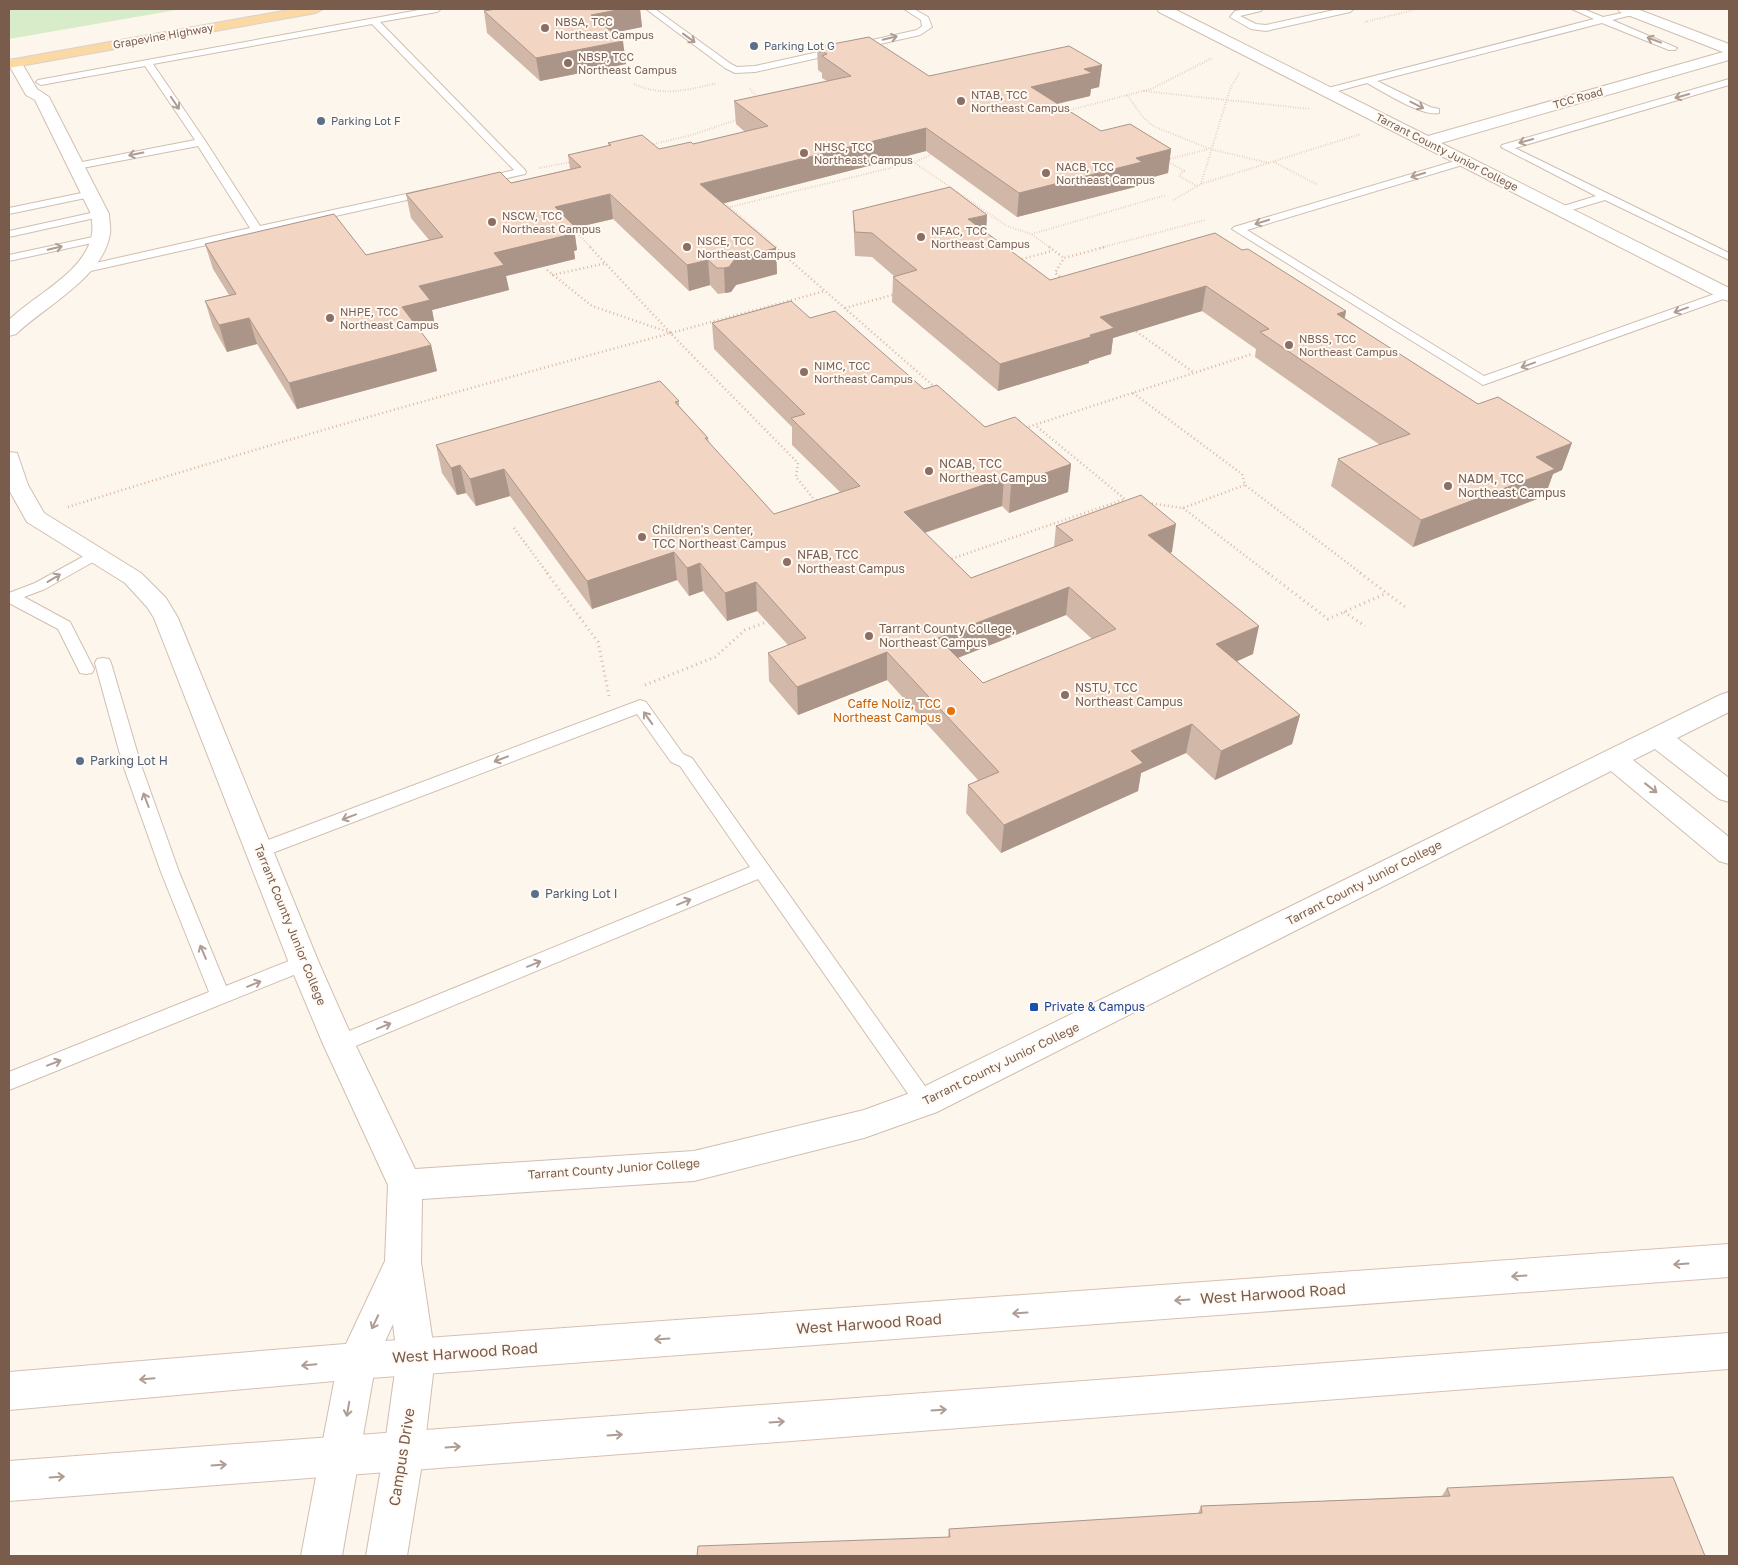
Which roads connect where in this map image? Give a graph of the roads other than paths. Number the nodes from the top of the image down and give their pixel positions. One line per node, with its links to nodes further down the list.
1 (316, 9): 16 (main road, Grapevine Highway)
2 (436, 9): 10 (lane)
3 (650, 9): 4 (lane, one-way to 4)
4 (908, 9)
5 (1164, 9): 20 (street, Tarrant County Junior College)
6 (1258, 9): 7 (lane)
7 (1350, 9)
8 (1576, 9): 11 (lane)
9 (1629, 10): 11 (lane); 13 (street)
10 (374, 20): 15 (lane); 26 (lane)
11 (1602, 20): 12 (lane, one-way to 11); 17 (lane)
12 (1672, 48)
13 (1729, 50)
14 (1729, 55): 23 (street, TCC Road)
15 (147, 62): 19 (lane); 22 (lane, one-way to 22)
16 (17, 63): 19 (street)
17 (1368, 80): 20 (lane); 21 (lane, one-way to 21)
18 (1729, 82): 29 (lane, one-way to 29)
19 (41, 89): 25 (street)
20 (1327, 91): 23 (street, Tarrant County Junior College)
21 (1436, 111)
22 (201, 142): 25 (lane, one-way to 25); 35 (lane)
23 (1427, 142): 24 (street, Tarrant County Junior College)
24 (1465, 161): 31 (street, Tarrant County Junior College); 42 (lane)
25 (77, 166): 28 (street)
26 (472, 183)
27 (438, 190): 35 (lane)
28 (91, 194): 30 (lane); 33 (street)
29 (1604, 197): 31 (lane); 39 (lane)
30 (25, 208): 32 (lane); 34 (lane)
31 (1561, 210): 42 (street, Tarrant County Junior College)
32 (9, 212)
33 (100, 214): 34 (lane); 37 (street)
34 (32, 229): 36 (lane); 38 (lane)
35 (257, 231): 41 (lane)
36 (9, 234)
37 (102, 238): 38 (lane, one-way to 37); 41 (street)
38 (36, 252): 40 (lane)
39 (1729, 257)
40 (9, 258)
41 (82, 269): 43 (street)
42 (1728, 294)
43 (9, 330)
44 (9, 458): 45 (street, Tarrant County Junior College)
45 (95, 555): 46 (lane, one-way to 45); 51 (street, Tarrant County Junior College)
46 (10, 597): 55 (lane, one-way to 46)
47 (1729, 701): 48 (street, Tarrant County Junior College)
48 (1657, 737): 49 (street, Tarrant County Junior College); 50 (street)
49 (1612, 758): 52 (street, one-way to 52); 58 (street, Tarrant County Junior College)
50 (1729, 792)
51 (261, 850): 53 (lane, one-way to 51); 54 (street, Tarrant County Junior College)
52 (1729, 854)
53 (762, 870): 56 (lane, one-way to 53); 58 (lane)
54 (304, 963): 55 (lane, one-way to 54); 56 (street, Tarrant County Junior College)
55 (222, 997): 57 (lane, one-way to 55)
56 (339, 1044): 59 (street, Tarrant County Junior College)
57 (9, 1081)
58 (925, 1102): 59 (street, Tarrant County Junior College)
59 (405, 1185): 61 (street)
60 (1729, 1260): 63 (street, West Harwood Road, one-way to 63)
61 (403, 1262): 63 (street, Campus Drive); 64 (street, one-way to 64)
62 (1729, 1351): 66 (street, one-way to 62)
63 (416, 1357): 64 (street, West Harwood Road); 66 (street, Campus Drive)
64 (357, 1361): 65 (street, West Harwood Road, one-way to 65); 67 (street, one-way to 67)
65 (9, 1391)
66 (404, 1451): 67 (street); 70 (street, Campus Drive)
67 (340, 1456): 68 (street, one-way to 67); 69 (street)
68 (9, 1481)
69 (322, 1556)
70 (386, 1556)

